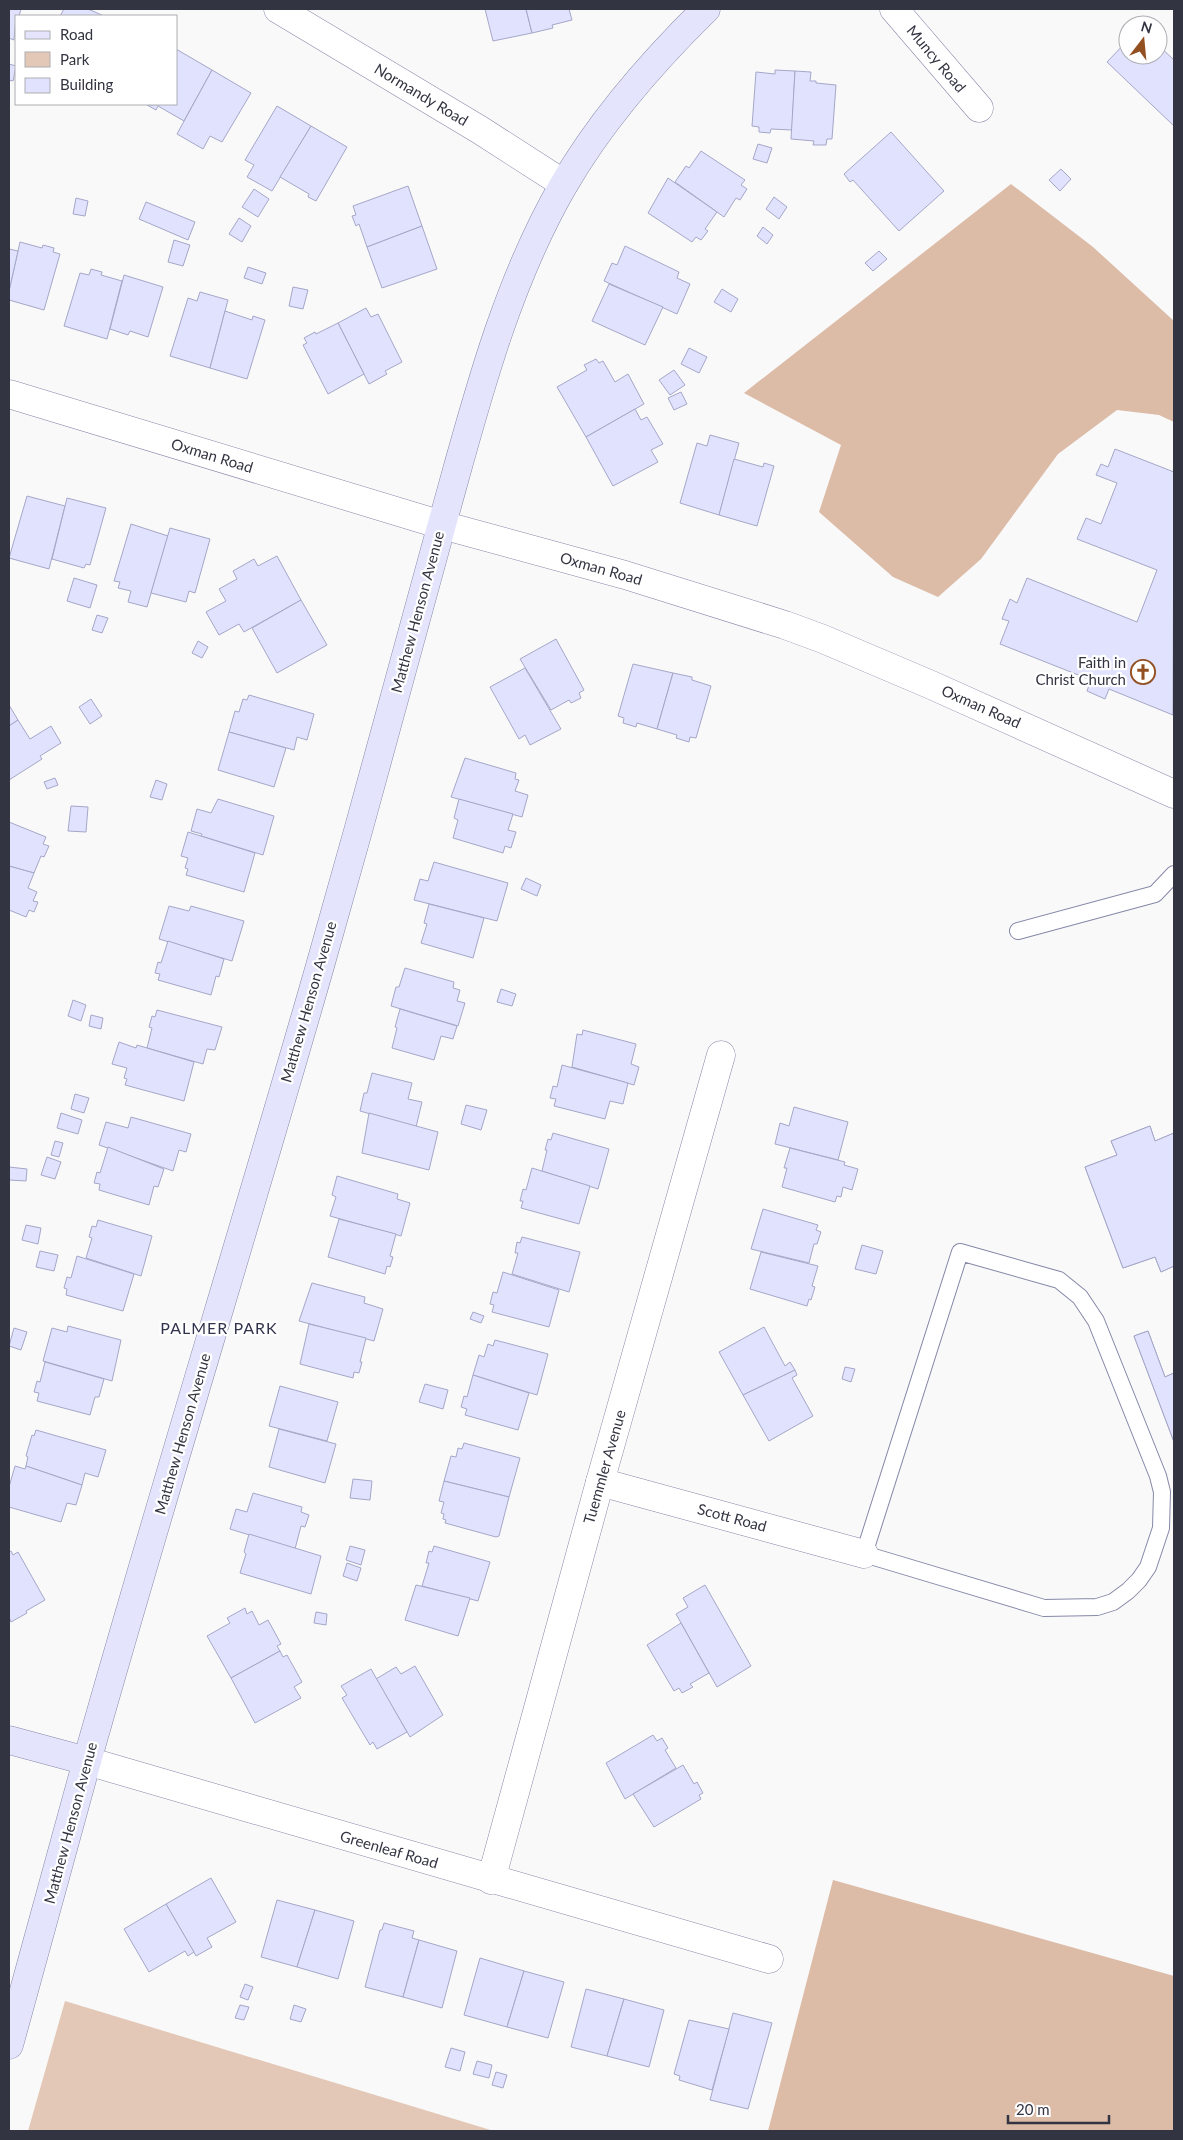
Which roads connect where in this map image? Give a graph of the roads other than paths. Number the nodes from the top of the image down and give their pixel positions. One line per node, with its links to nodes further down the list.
1 (278, 9): 5 (street, Normandy Road)
2 (706, 9): 5 (street, Matthew Henson Avenue)
3 (894, 9): 4 (street, Muncy Road)
4 (979, 108)
5 (564, 184): 7 (street, Matthew Henson Avenue)
6 (9, 394): 7 (street, Oxman Road)
7 (442, 525): 8 (street, Oxman Road); 15 (street, Matthew Henson Avenue)
8 (1174, 794)
9 (1174, 874): 10 (lane)
10 (1018, 931)
11 (721, 1055): 12 (street, Tuemmler Avenue)
12 (600, 1482): 13 (street, Scott Road); 16 (street, Tuemmler Avenue)
13 (864, 1554): 13 (lane)
14 (9, 1740): 15 (street, Greenleaf Road)
15 (87, 1761): 16 (street, Greenleaf Road); 18 (street, Matthew Henson Avenue)
16 (491, 1880): 17 (street, Greenleaf Road)
17 (770, 1959)
18 (9, 2045)

